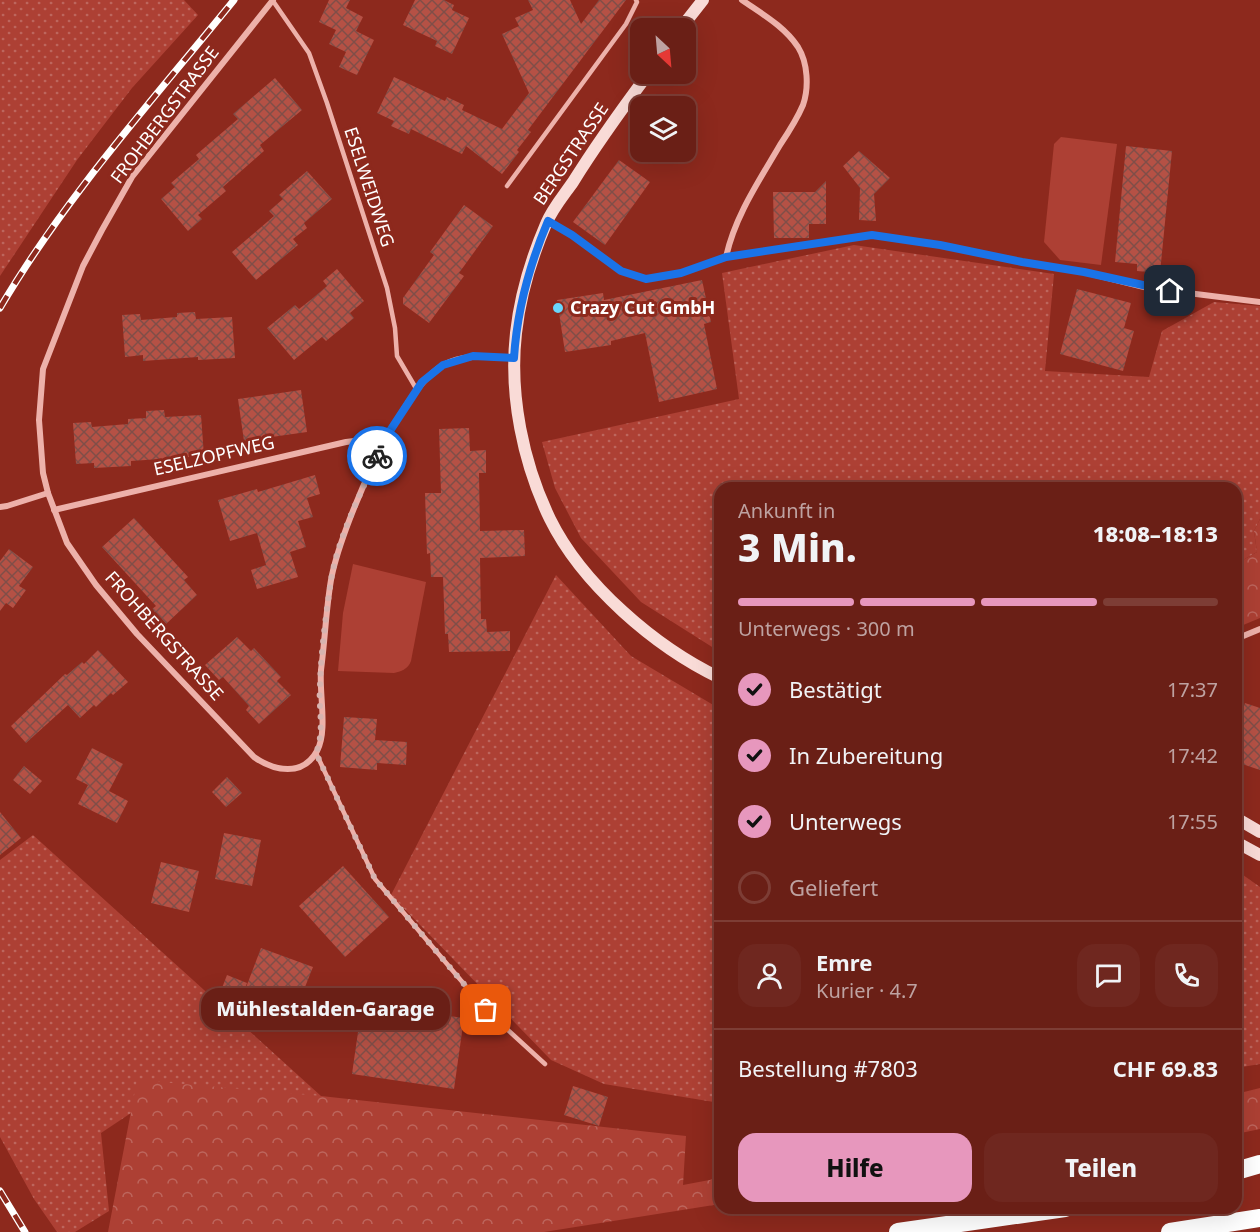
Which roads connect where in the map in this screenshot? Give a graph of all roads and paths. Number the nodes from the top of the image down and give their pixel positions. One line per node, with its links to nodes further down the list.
1 (273, 0): 12 (lane, ESELWEIDWEG); 14 (street, FROHBERGSTRASSE)
2 (636, 0): 7 (lane)
3 (703, 0): 5 (main road)
4 (742, 0): 9 (street)
5 (689, 18)
6 (641, 84): 8 (main road, BERGSTRASSE)
7 (507, 186)
8 (548, 221): 9 (street); 11 (main road, BERGSTRASSE)
9 (726, 257): 10 (street)
10 (1260, 302)
11 (514, 358): 12 (street); 19 (main road, BERGSTRASSE)
12 (417, 390): 13 (street)
13 (382, 443): 16 (street, ESELZOPFWEG); 20 (street)
14 (48, 493): 15 (street); 16 (street, FROHBERGSTRASSE)
15 (0, 507)
16 (54, 510): 20 (street, FROHBERGSTRASSE)
17 (1260, 629): 18 (street)
18 (1242, 636)
19 (714, 675)
20 (316, 753): 25 (lane)
21 (1242, 822): 22 (main road)
22 (1260, 832)
23 (1242, 845): 24 (main road)
24 (1260, 855)
25 (545, 1064)
26 (1260, 1164): 27 (highway)
27 (1242, 1169)
28 (1260, 1177): 29 (highway)
29 (1242, 1180)
30 (1023, 1214): 32 (highway)
31 (1260, 1218): 33 (highway)
32 (898, 1232)
33 (1170, 1232)

